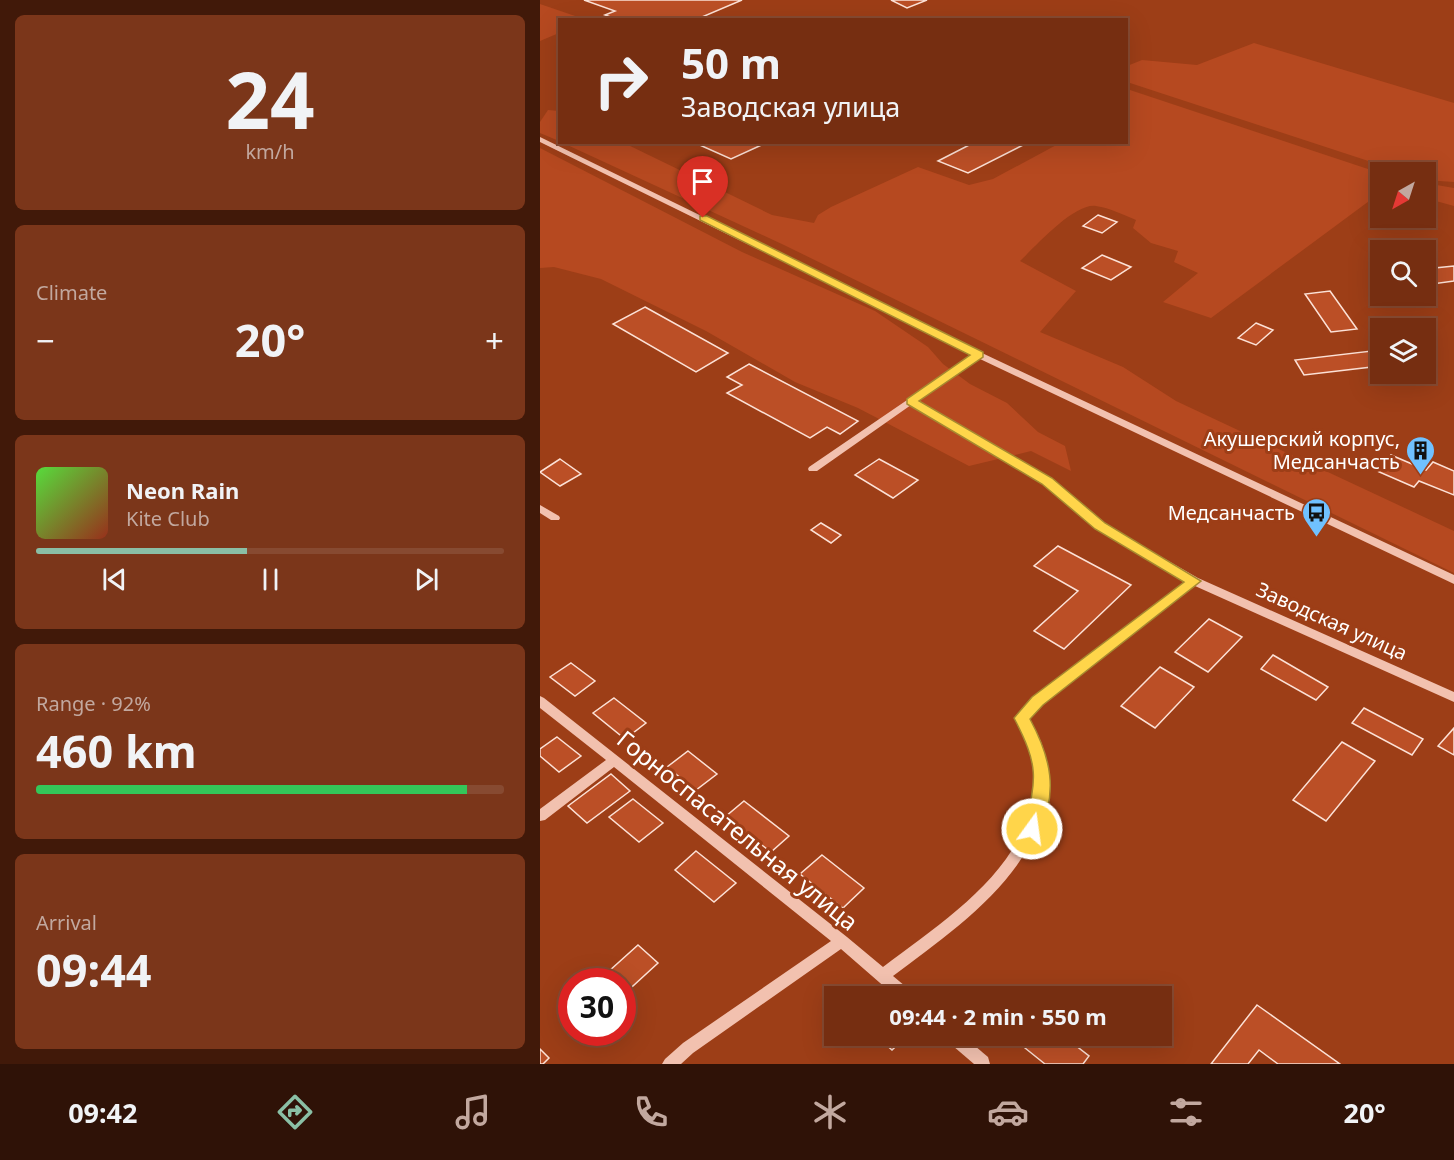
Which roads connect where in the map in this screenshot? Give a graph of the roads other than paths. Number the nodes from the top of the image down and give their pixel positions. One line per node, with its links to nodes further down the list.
1 (540, 139): 2 (street)
2 (979, 355): 3 (street); 7 (street)
3 (911, 401): 4 (street); 8 (street, Заводская улица)
4 (813, 469)
5 (540, 508): 6 (street)
6 (555, 518)
7 (1454, 580)
8 (1194, 581): 9 (street, Заводская улица); 14 (street)
9 (1454, 697)
10 (540, 701): 11 (street, Горноспасательная улица)
11 (615, 760): 12 (street); 13 (street, Горноспасательная улица)
12 (540, 816)
13 (842, 941): 14 (street, Горноспасательная улица); 18 (street)
14 (882, 976): 15 (street, Горноспасательная улица)
15 (894, 986)
16 (964, 1046): 17 (street)
17 (983, 1062)
18 (670, 1064)

